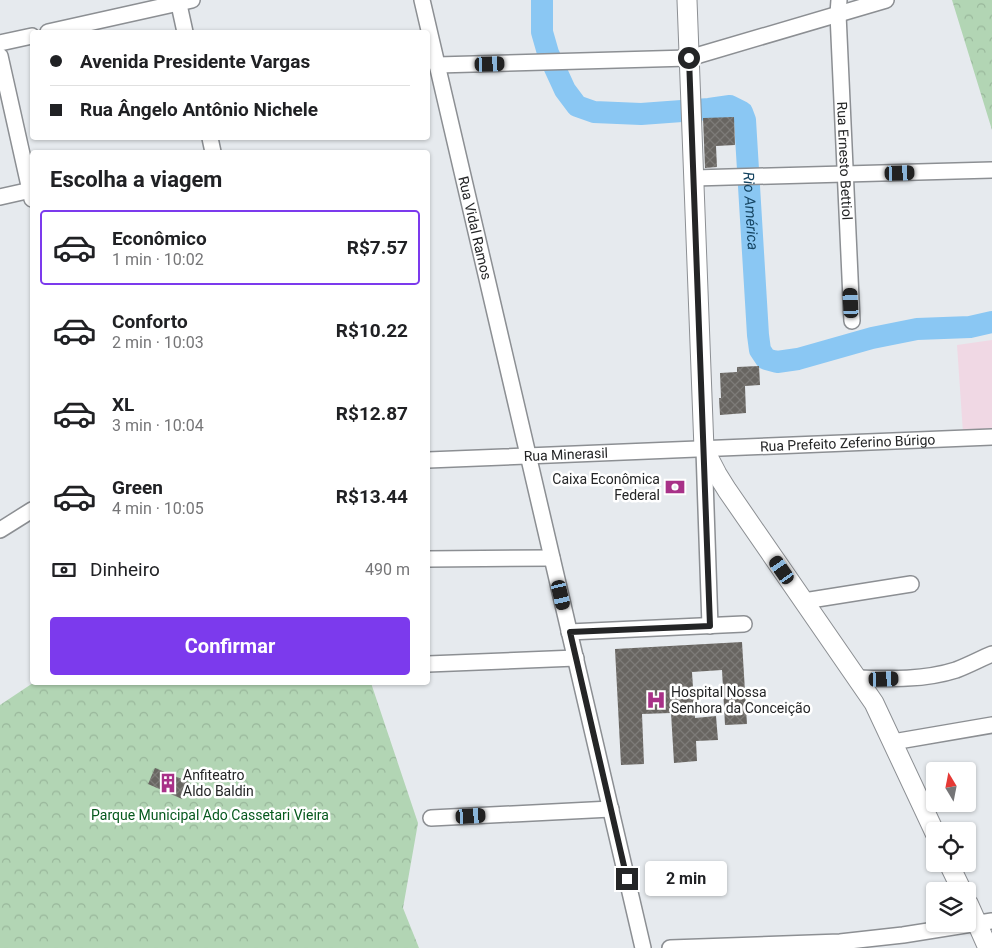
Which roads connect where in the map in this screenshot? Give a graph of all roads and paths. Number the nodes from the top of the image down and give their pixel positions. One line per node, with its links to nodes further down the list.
1 (422, 0): 8 (street, Rua Vidal Ramos)
2 (687, 0): 13 (street)
3 (886, 0): 5 (street)
4 (183, 1): 6 (street); 7 (street)
5 (838, 7): 13 (street); 16 (street, Rua Ernesto Bettiol)
6 (57, 30)
7 (185, 30)
8 (429, 30)
9 (430, 35): 14 (street, Rua Vidal Ramos)
10 (30, 36): 11 (street)
11 (0, 43)
12 (0, 56): 18 (street)
13 (689, 58): 14 (street); 17 (street)
14 (437, 66): 24 (street, Rua Vidal Ramos)
15 (992, 170): 16 (street)
16 (845, 174): 17 (street); 21 (street, Rua Ernesto Bettiol)
17 (694, 178): 23 (street)
18 (30, 185)
19 (30, 194): 20 (street)
20 (0, 197)
21 (852, 321)
22 (992, 437): 23 (street, Rua Prefeito Zeferino Búrigo)
23 (704, 449): 24 (street, Rua Minerasil); 31 (street); 33 (street)
24 (528, 456): 25 (street, Rua Minerasil); 28 (street, Rua Vidal Ramos)
25 (430, 460)
26 (30, 511): 27 (street)
27 (0, 530)
28 (552, 558): 29 (street); 34 (street, Rua Vidal Ramos)
29 (430, 559)
30 (911, 584): 31 (street)
31 (804, 601): 38 (street)
32 (744, 624): 33 (street)
33 (710, 626): 34 (street)
34 (570, 632): 36 (street, Rua Vidal Ramos)
35 (992, 654): 38 (street)
36 (576, 658): 37 (street); 41 (street, Rua Vidal Ramos)
37 (430, 664)
38 (857, 678): 40 (street)
39 (992, 725): 40 (street)
40 (893, 742): 43 (street)
41 (611, 809): 42 (street); 46 (street, Rua Vidal Ramos)
42 (431, 818)
43 (930, 822)
44 (976, 912): 45 (street)
45 (985, 923): 47 (street); 48 (street)
46 (643, 948)
47 (670, 948)
48 (988, 948)

